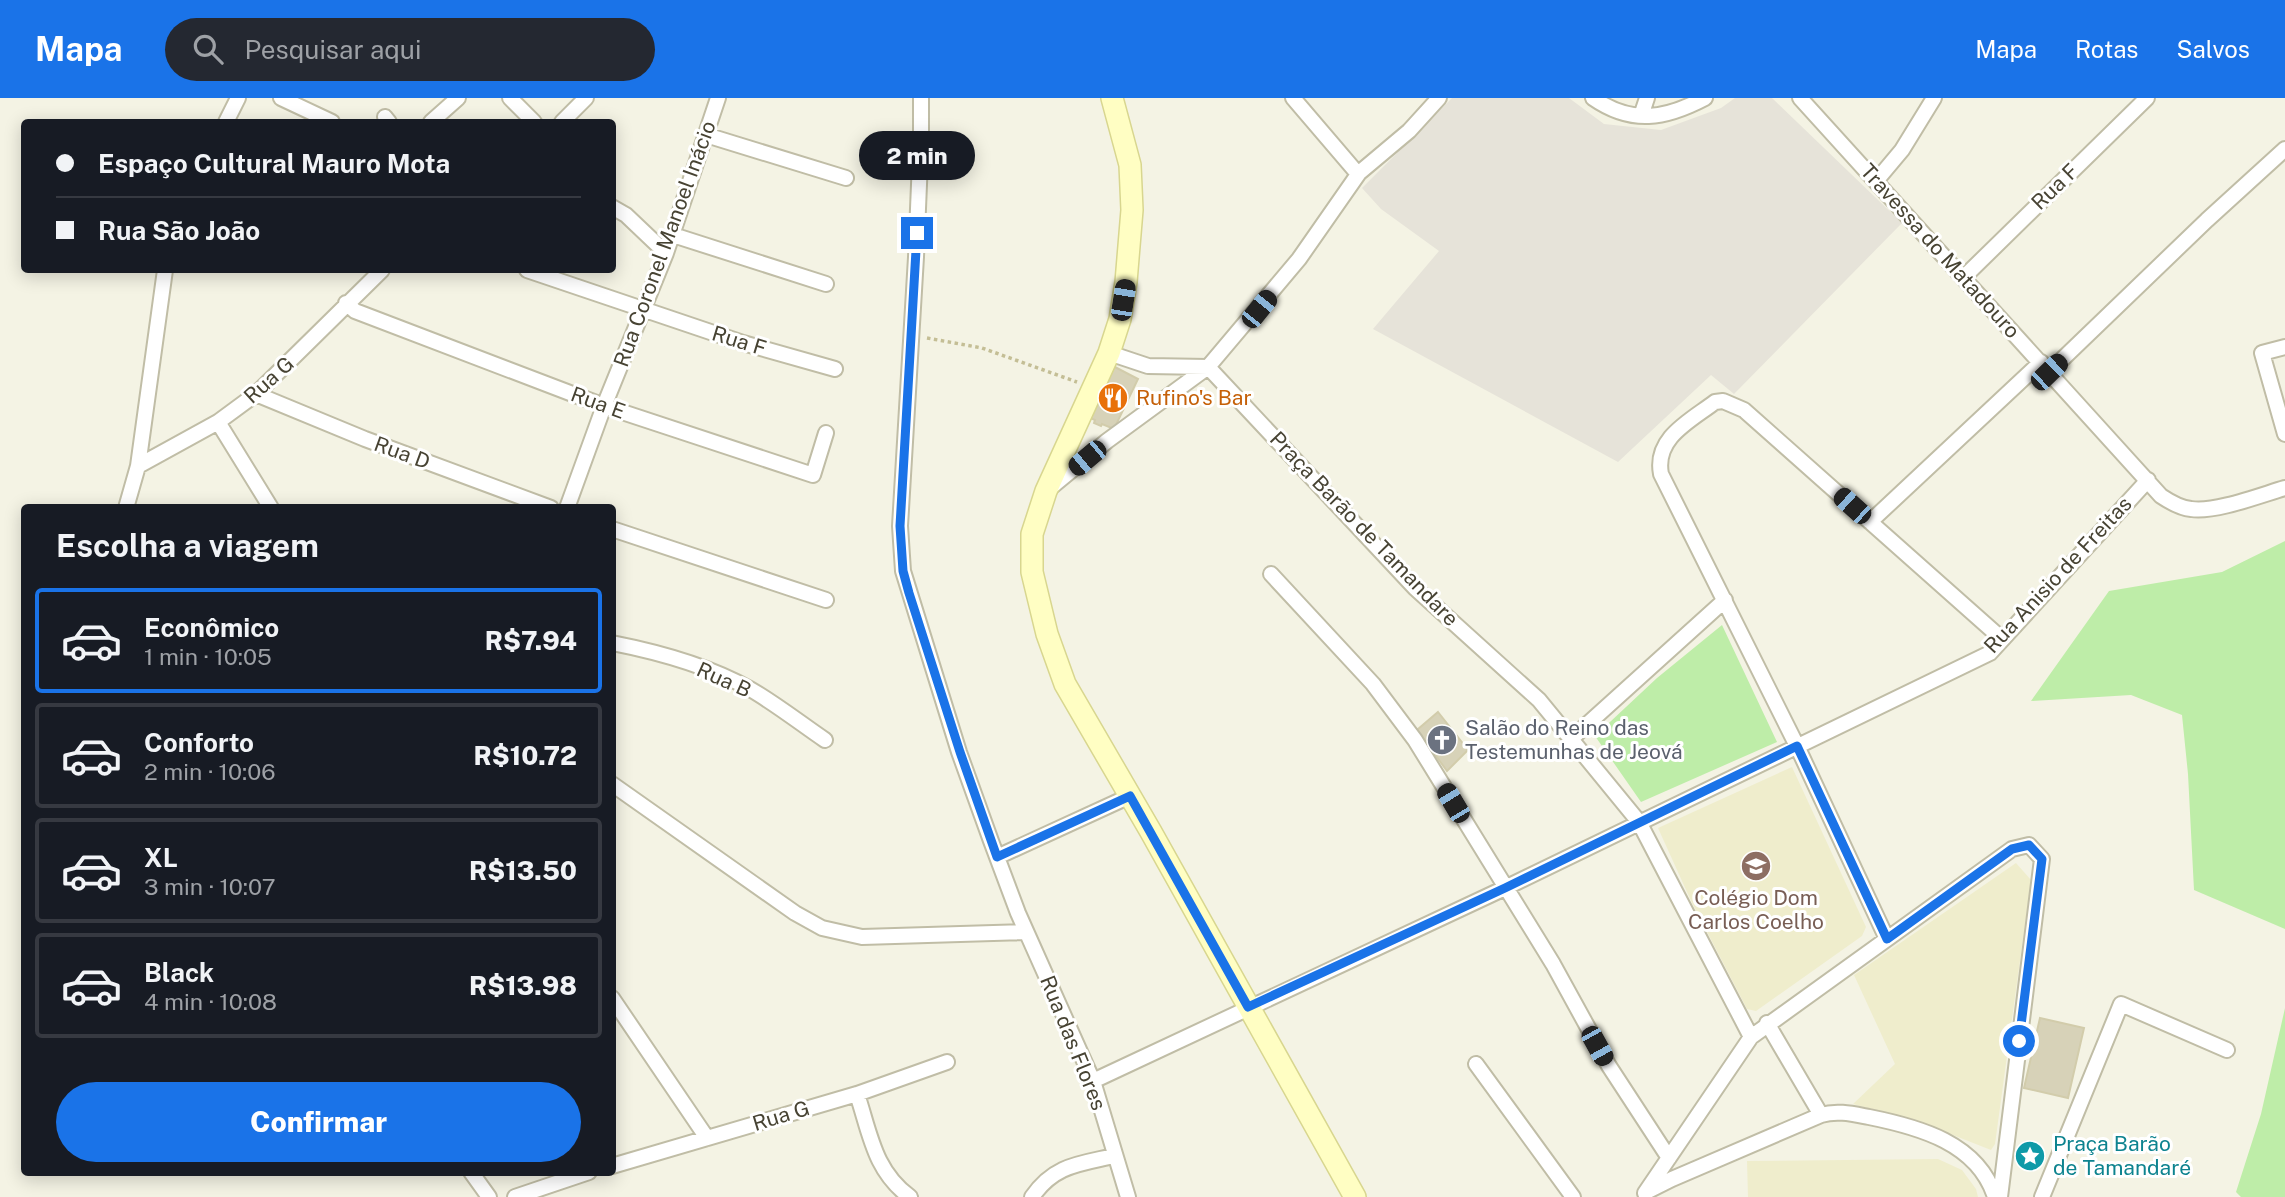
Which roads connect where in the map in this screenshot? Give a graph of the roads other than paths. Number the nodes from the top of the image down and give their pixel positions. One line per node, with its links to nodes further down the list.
1 (238, 98): 18 (street)
2 (281, 98): 19 (street)
3 (458, 98): 20 (street)
4 (510, 98): 21 (street)
5 (586, 98): 22 (street)
6 (718, 98): 23 (street, Rua Coronel Manoel Inácio)
7 (920, 98): 69 (street, Rua das Flores)
8 (1112, 98): 39 (street)
9 (1293, 98): 25 (street)
10 (1439, 98): 25 (street)
11 (1593, 98): 17 (street)
12 (1647, 98): 17 (street)
13 (1705, 98): 17 (street)
14 (1800, 98): 27 (street, Travessa do Matadouro)
15 (1934, 98): 27 (street)
16 (2147, 98): 34 (street, Rua F)
17 (1640, 116)
18 (228, 119)
19 (326, 119)
20 (434, 119)
21 (531, 119)
22 (565, 119)
23 (706, 135): 26 (street); 29 (street, Rua Coronel Manoel Inácio)
24 (2285, 149): 41 (street)
25 (1358, 174): 40 (street)
26 (846, 178)
27 (1876, 181): 34 (street, Travessa do Matadouro)
28 (616, 209): 30 (street)
29 (673, 235): 30 (street, Rua Coronel Manoel Inácio); 35 (street)
30 (666, 253): 37 (street, Rua Coronel Manoel Inácio)
31 (166, 273): 48 (street)
32 (374, 273): 36 (street, Rua G)
33 (536, 273): 37 (street, Rua F)
34 (1964, 277): 41 (street, Travessa do Matadouro)
35 (826, 284)
36 (346, 303): 43 (street, Rua G); 44 (street, Rua E)
37 (643, 309): 42 (street, Rua F); 44 (street, Rua Coronel Manoel Inácio)
38 (2285, 347): 47 (street)
39 (1109, 353): 40 (street); 51 (street)
40 (1208, 367): 51 (street); 63 (street, Praça Barão de Tamandare)
41 (2045, 367): 49 (street, Travessa do Matadouro); 56 (street)
42 (835, 369)
43 (256, 394): 45 (street, Rua G); 54 (street, Rua D)
44 (604, 406): 46 (street, Rua E); 55 (street, Rua Coronel Manoel Inácio)
45 (218, 422): 48 (street, Rua G); 53 (street)
46 (826, 433)
47 (2285, 434)
48 (138, 466): 52 (street)
49 (2148, 480): 50 (street, Travessa do Matadouro); 61 (street, Rua Anisio de Freitas)
50 (2285, 488)
51 (1046, 491): 67 (street)
52 (129, 504)
53 (269, 504)
54 (540, 504)
55 (568, 504)
56 (1870, 522): 60 (street); 61 (street)
57 (616, 530): 59 (street)
58 (1271, 574): 70 (street)
59 (825, 600)
60 (1724, 600): 63 (street); 65 (street)
61 (2002, 639): 65 (street, Rua Anisio de Freitas)
62 (616, 644): 64 (street, Rua B)
63 (1571, 739): 68 (street, Praça Barão de Tamandare)
64 (825, 740)
65 (1797, 746): 68 (street, Rua Anisio de Freitas); 72 (street)
66 (616, 787): 71 (street)
67 (1130, 796): 69 (street); 74 (street)
68 (1639, 822): 70 (street, Rua Anisio de Freitas); 76 (street, Praça Barão de Tamandare)
69 (997, 857): 71 (street, Rua das Flores)
70 (1505, 888): 74 (street, Rua Anisio de Freitas); 85 (street)
71 (1026, 932): 80 (street, Rua das Flores)
72 (1887, 939): 75 (street); 97 (street)
73 (616, 1004): 83 (street)
74 (1248, 1007): 80 (street, Rua Anisio de Freitas); 95 (street)
75 (1768, 1023): 76 (street); 82 (street)
76 (1751, 1037): 85 (street)
77 (2227, 1050): 98 (street)
78 (947, 1062): 81 (street, Rua G)
79 (1476, 1064): 96 (street)
80 (1093, 1081): 84 (street, Rua das Flores)
81 (857, 1094): 83 (street, Rua G); 92 (street)
82 (1821, 1115): 89 (street); 97 (street)
83 (707, 1138): 86 (street, Rua G)
84 (1114, 1156): 93 (street); 94 (street, Rua das Flores)
85 (1669, 1158): 89 (street)
86 (616, 1165)
87 (474, 1176): 90 (street)
88 (577, 1176): 91 (street)
89 (1641, 1195)
90 (489, 1197)
91 (515, 1197)
92 (910, 1197)
93 (1032, 1197)
94 (1128, 1197)
95 (1355, 1197)
96 (1573, 1197)
97 (1998, 1197)
98 (2042, 1197)

